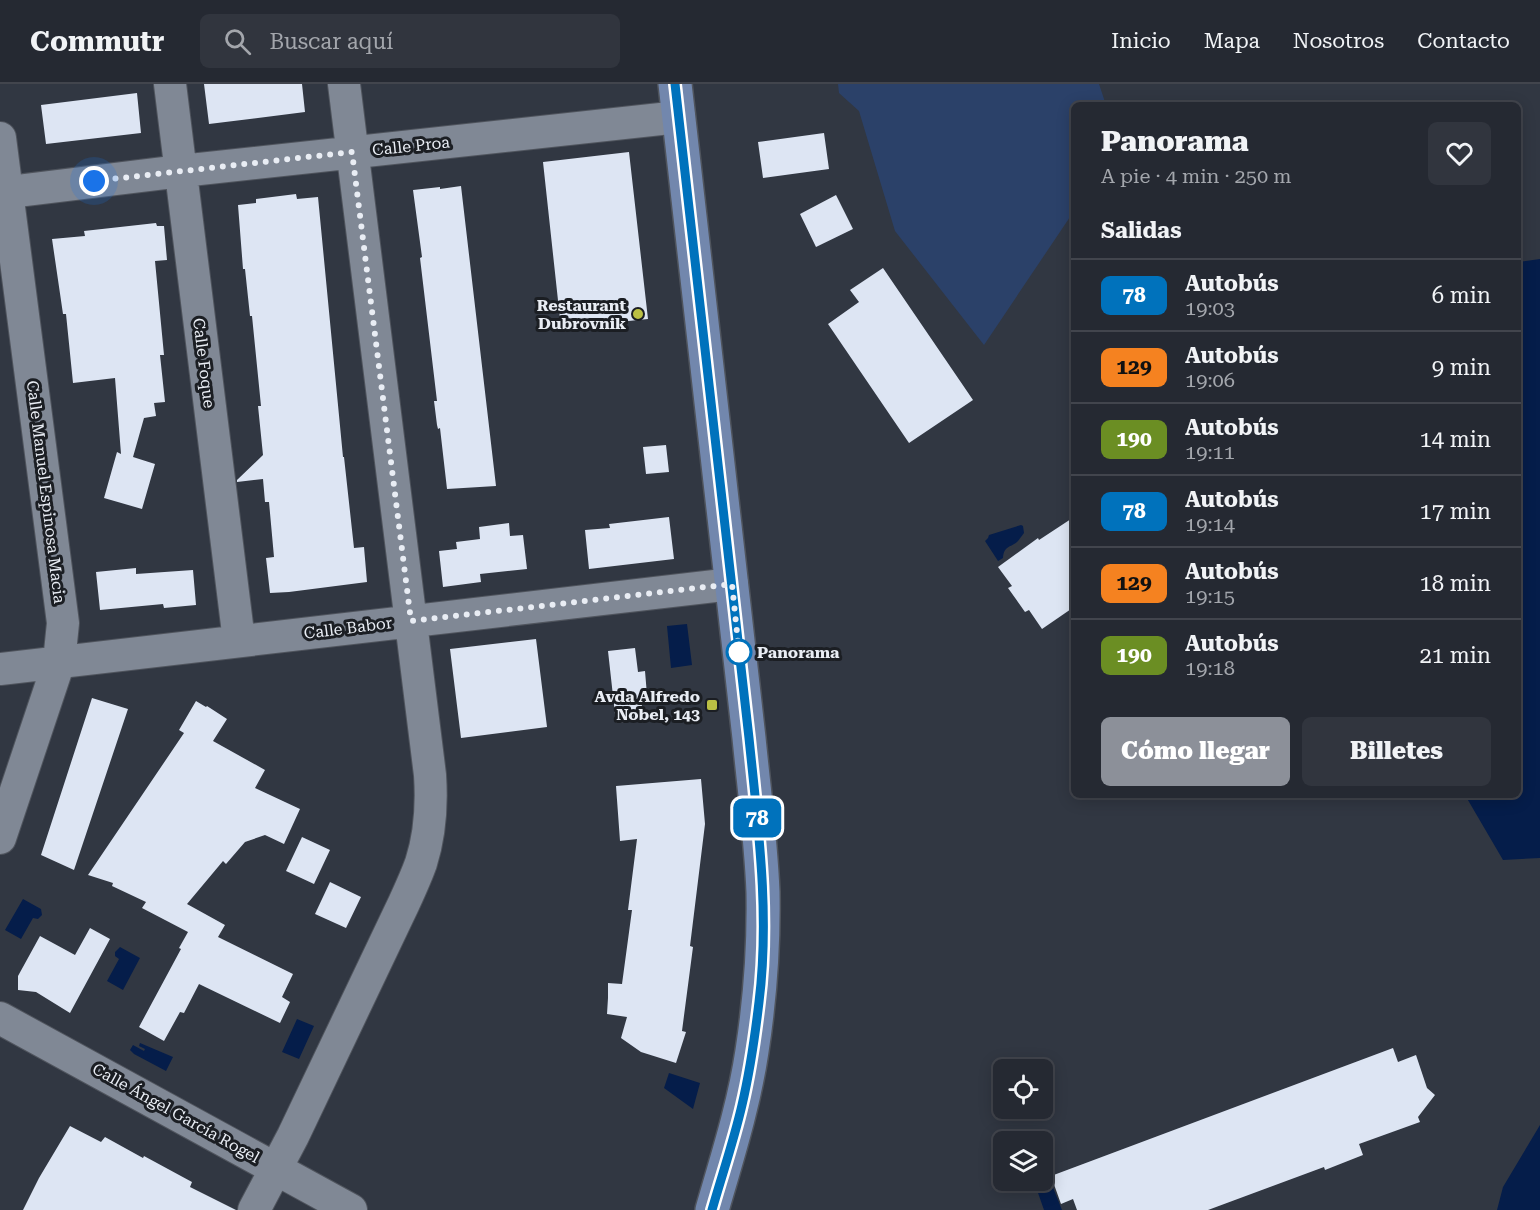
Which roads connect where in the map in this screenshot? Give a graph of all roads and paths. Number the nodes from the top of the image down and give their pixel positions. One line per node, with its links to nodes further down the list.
1 (170, 84): 7 (street, Calle Foque)
2 (344, 84): 6 (street)
3 (675, 84): 4 (main road)
4 (679, 117): 6 (street, Calle Proa); 9 (main road)
5 (0, 138): 8 (street, Calle Manuel Espinosa Macia)
6 (352, 152): 7 (street, Calle Proa); 10 (street)
7 (181, 171): 8 (street, Calle Proa); 11 (street, Calle Foque)
8 (3, 192): 12 (street, Calle Manuel Espinosa Macia)
9 (732, 584): 10 (street, Calle Babor); 19 (main road)
10 (411, 621): 11 (street, Calle Babor); 16 (street)
11 (239, 641): 12 (street, Calle Babor)
12 (59, 662): 13 (street, Calle Babor); 14 (street, Calle Manuel Espinosa Macia)
13 (0, 669)
14 (0, 838)
15 (0, 1018): 16 (street, Calle Ángel García Rogel)
16 (276, 1167): 17 (street); 18 (street, Calle Ángel García Rogel)
17 (254, 1210)
18 (351, 1210)
19 (712, 1210)

